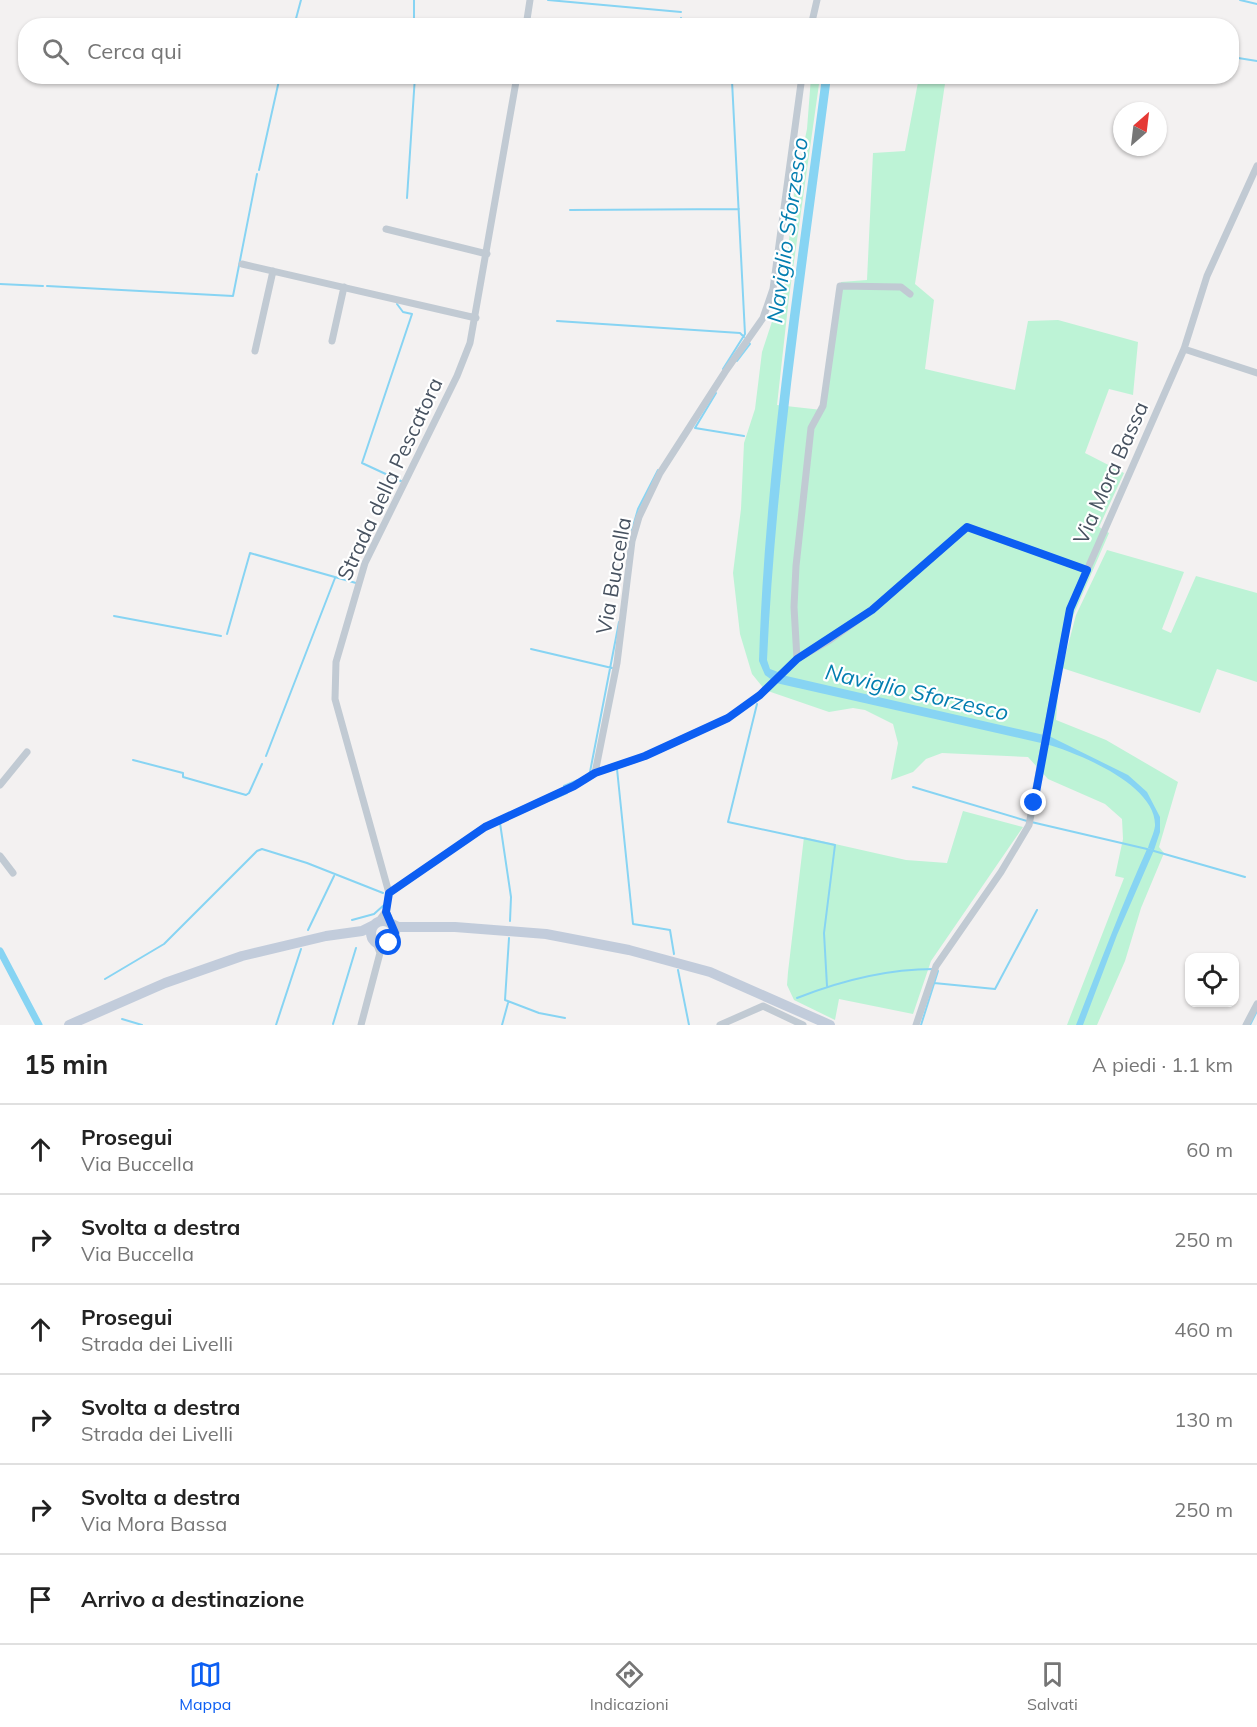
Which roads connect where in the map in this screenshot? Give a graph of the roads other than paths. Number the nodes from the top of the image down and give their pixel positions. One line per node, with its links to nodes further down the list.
1 (530, 0): 3 (street)
2 (817, 0): 4 (street)
3 (527, 18)
4 (813, 18)
5 (516, 84): 9 (street, Strada della Pescatora)
6 (801, 84): 22 (street, Via Buccella)
7 (1257, 166): 16 (street, Via Mora Bassa)
8 (386, 229): 9 (street)
9 (487, 254): 14 (street, Strada della Pescatora)
10 (242, 264): 11 (street)
11 (273, 271): 12 (street); 17 (street)
12 (344, 287): 14 (street); 15 (street)
13 (910, 294): 20 (street)
14 (476, 318): 26 (street, Strada della Pescatora)
15 (332, 341)
16 (1184, 349): 18 (street); 19 (street, Via Mora Bassa)
17 (255, 351)
18 (1257, 373)
19 (1087, 570): 20 (street); 41 (street, Via Mora Bassa)
20 (797, 659): 22 (street)
21 (27, 752): 23 (street)
22 (595, 773): 26 (street)
23 (0, 785)
24 (0, 856): 25 (street)
25 (13, 873)
26 (389, 893): 27 (street)
27 (386, 912): 28 (street); 29 (street)
28 (376, 924): 29 (main road); 31 (main road); 33 (main road)
29 (391, 924): 30 (main road); 32 (main road)
30 (468, 930): 32 (main road); 40 (main road)
31 (374, 940): 32 (main road); 33 (main road); 34 (street)
32 (392, 940): 34 (street)
33 (309, 942): 36 (main road)
34 (381, 953): 37 (street)
35 (1257, 1004): 42 (street)
36 (69, 1025)
37 (361, 1025)
38 (720, 1025): 39 (street)
39 (803, 1025)
40 (830, 1025)
41 (916, 1025)
42 (1246, 1025)

